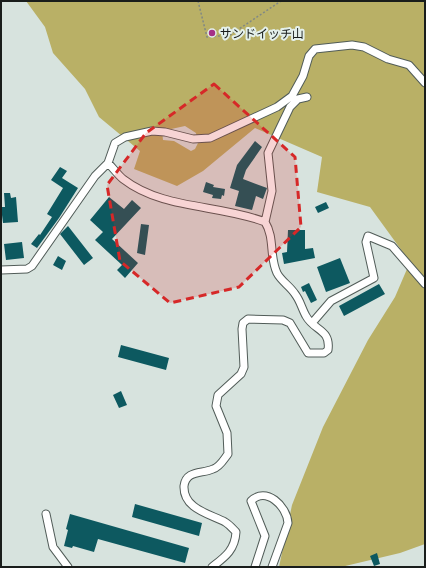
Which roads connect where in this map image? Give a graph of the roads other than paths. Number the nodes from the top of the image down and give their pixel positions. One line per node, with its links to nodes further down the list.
1 (425, 83): 3 (street)
2 (307, 97): 4 (street)
3 (108, 163): 4 (street); 5 (street)
4 (265, 222): 7 (street)
5 (1, 270)
6 (425, 284): 7 (street)
7 (312, 323): 10 (street)
8 (46, 514): 9 (street)
9 (68, 567)
10 (212, 567)
11 (255, 567): 12 (street)
12 (272, 567)

